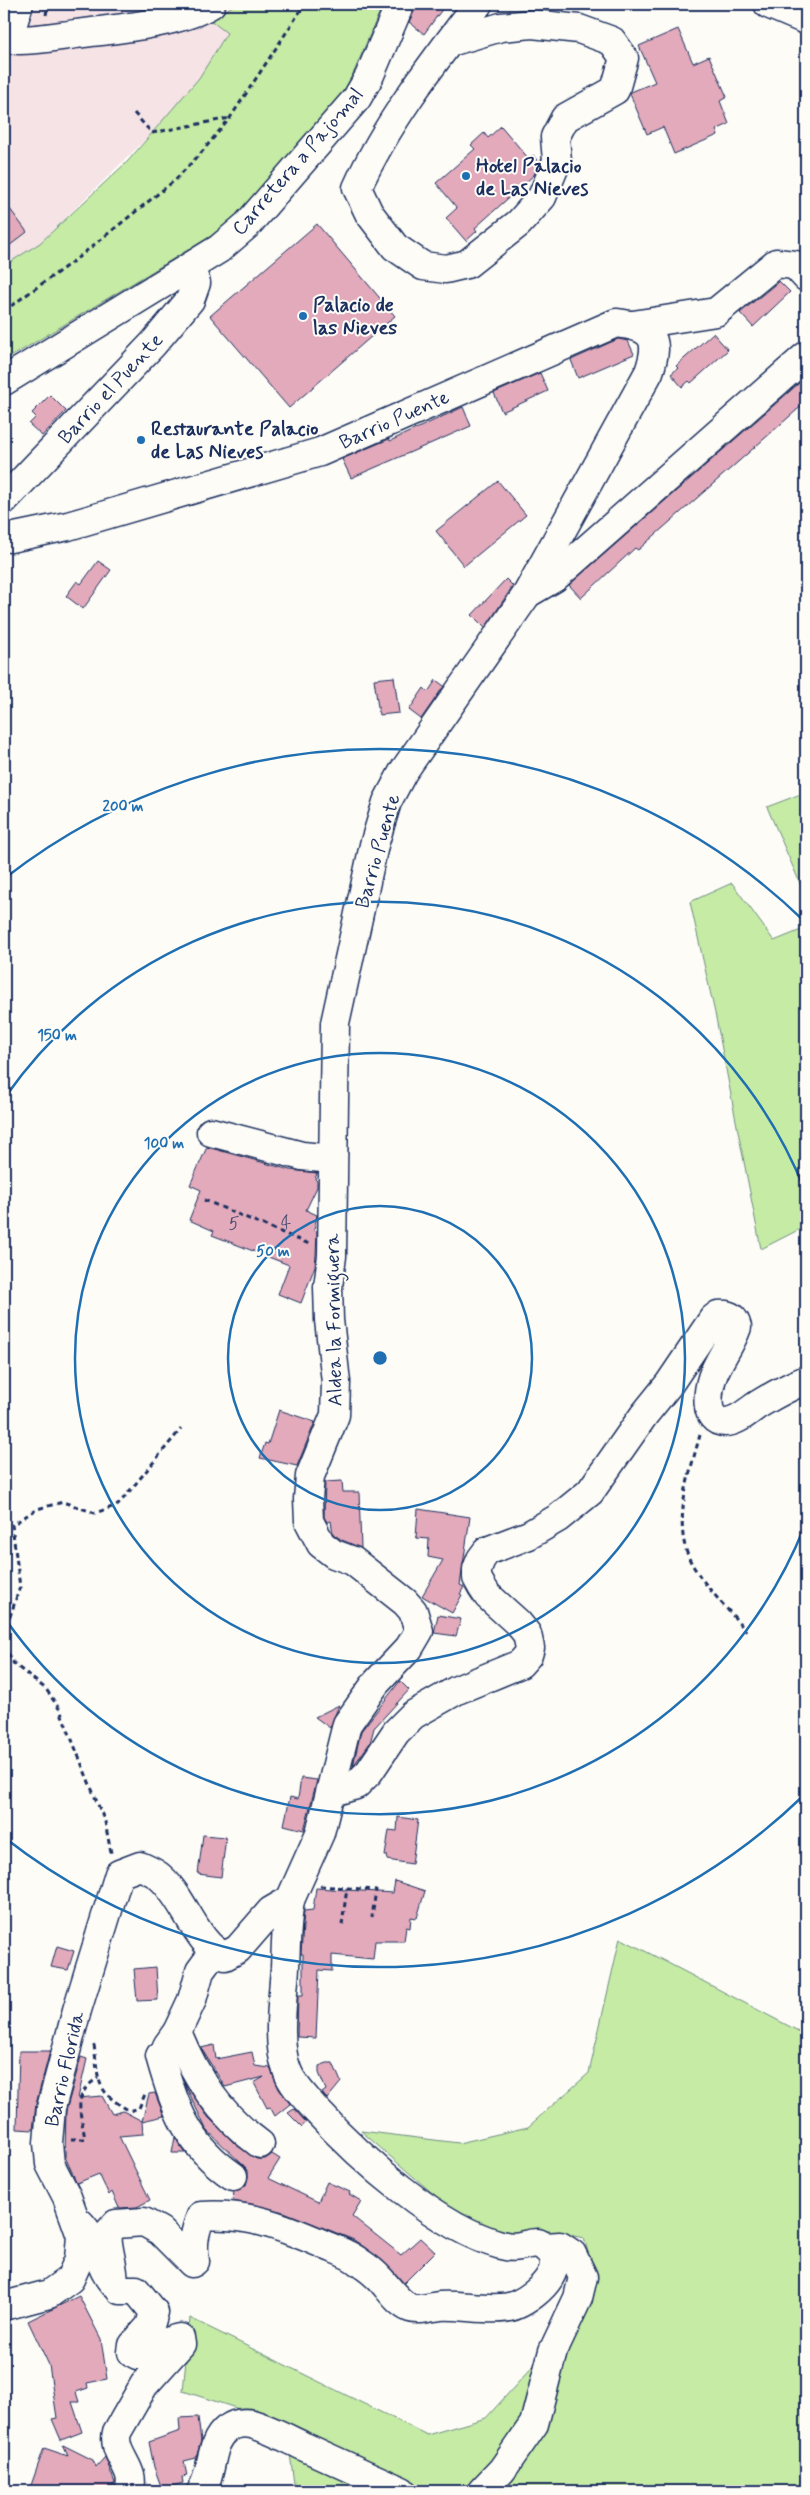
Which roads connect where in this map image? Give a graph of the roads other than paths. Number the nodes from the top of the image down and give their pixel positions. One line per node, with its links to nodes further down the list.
1 (19, 4): 9 (street)
2 (210, 4): 9 (street)
3 (400, 4): 11 (street, Carretera a Pajomal)
4 (478, 4): 10 (street)
5 (483, 4): 8 (street)
6 (768, 4): 7 (street)
7 (806, 20)
8 (516, 26): 10 (street); 10 (street)
9 (6, 39)
10 (450, 42)
11 (190, 267): 15 (street, Carretera a Pajomal); 16 (street, Barrio el Puente)
12 (806, 277): 13 (street, Barrio Puente)
13 (633, 325): 17 (street, Barrio Puente); 18 (street, Barrio Puente)
14 (806, 356): 18 (street, Barrio Puente)
15 (4, 381)
16 (4, 500)
17 (4, 537)
18 (528, 594): 20 (street, Barrio Puente)
19 (211, 1132): 20 (street)
20 (332, 1152): 22 (street, Aldea la Formiguera)
21 (806, 1380): 22 (street)
22 (332, 1792): 23 (street, Aldea la Formiguera)
23 (290, 1900): 24 (street); 29 (street, Aldea la Formiguera)
24 (214, 1952): 25 (street); 28 (street, Barrio Florida)
25 (177, 2032): 26 (street); 27 (street)
26 (260, 2144)
27 (233, 2176)
28 (75, 2218): 29 (street); 31 (street, Barrio Florida)
29 (545, 2246): 35 (street, Aldea la Formiguera)
30 (120, 2290): 32 (street)
31 (4, 2306)
32 (129, 2491)
33 (201, 2491): 34 (street)
34 (402, 2491)
35 (482, 2491)

